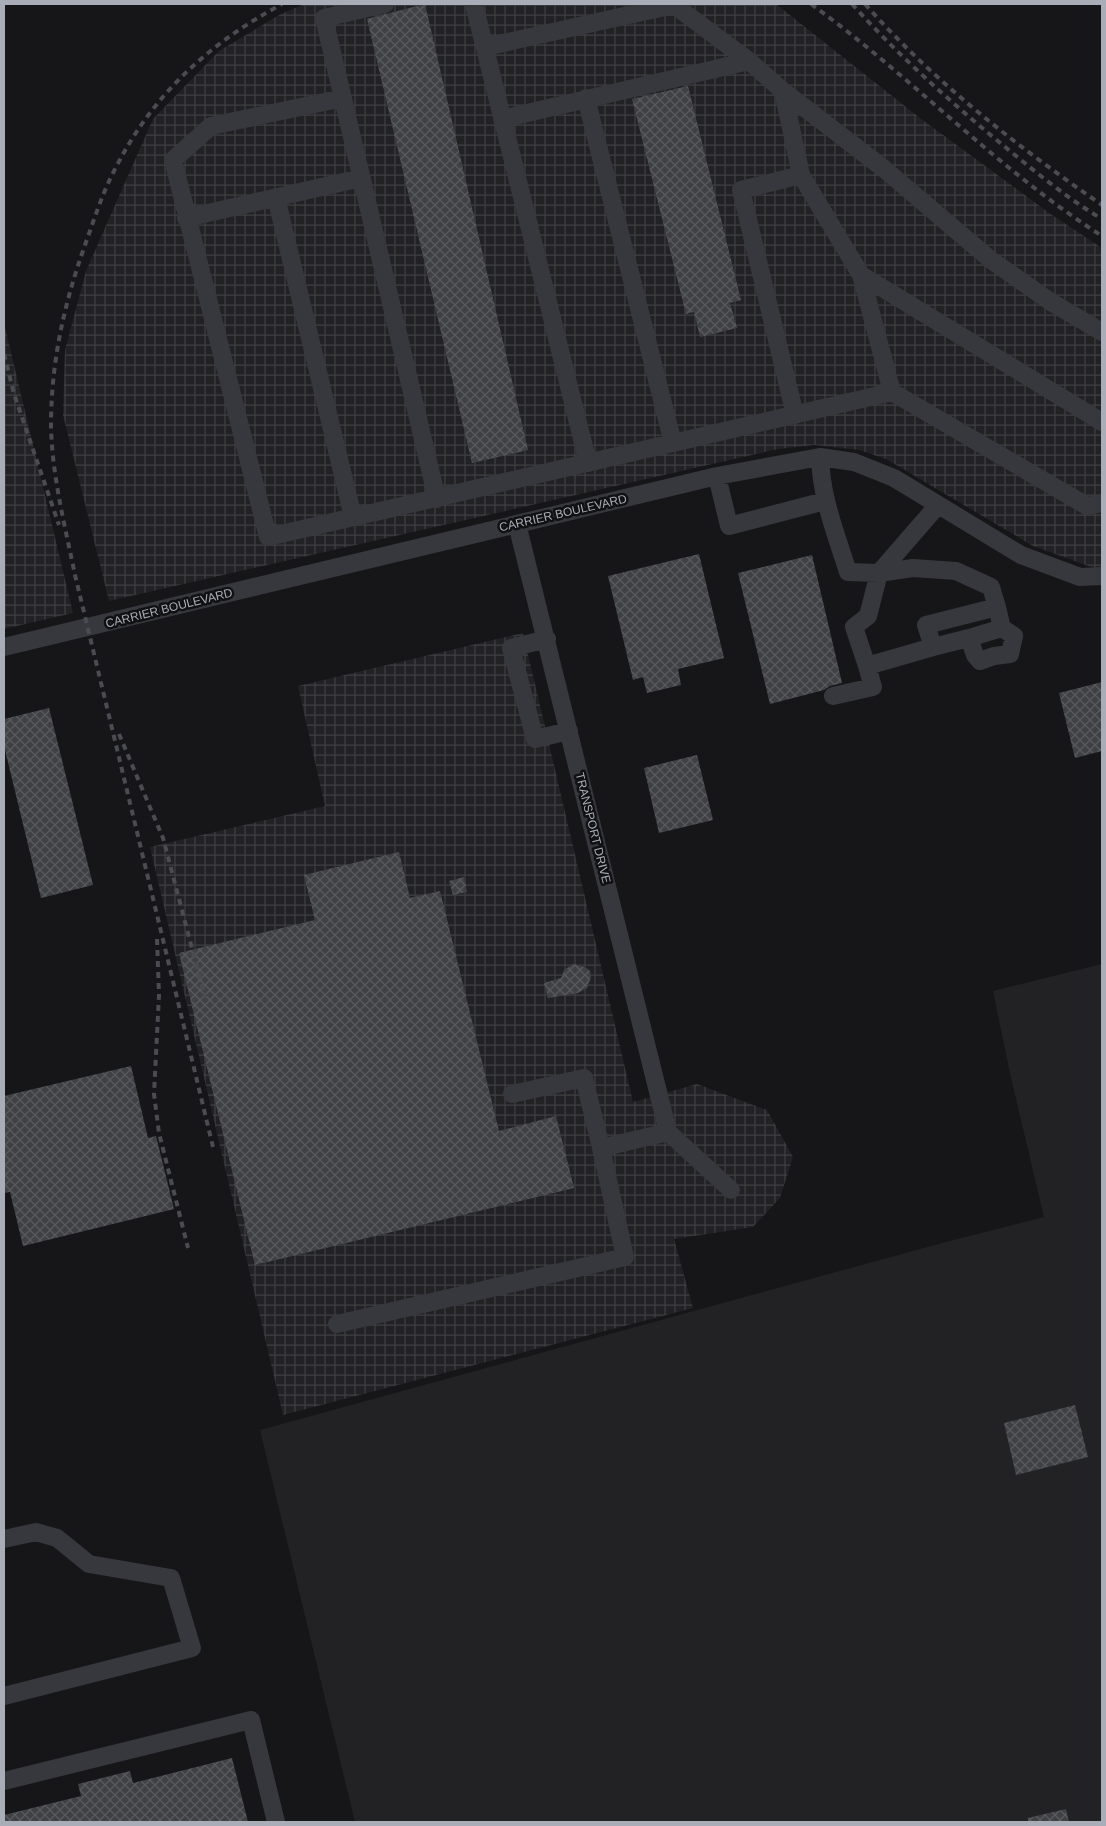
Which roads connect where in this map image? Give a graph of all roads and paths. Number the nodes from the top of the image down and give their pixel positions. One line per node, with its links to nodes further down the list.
1 (385, 4): 6 (street)
2 (474, 4): 3 (street)
3 (485, 47): 4 (street); 8 (street)
4 (749, 61): 5 (street); 7 (street)
5 (783, 91): 9 (street); 14 (street)
6 (343, 98): 10 (street); 12 (street)
7 (586, 98): 8 (street); 18 (street)
8 (502, 119): 20 (street)
9 (801, 175): 13 (street); 16 (street)
10 (361, 178): 11 (street); 22 (street)
11 (276, 197): 12 (street); 26 (street)
12 (186, 218): 26 (street)
13 (861, 275): 15 (street); 17 (street)
14 (1102, 332)
15 (892, 392): 16 (street); 24 (street)
16 (795, 415): 18 (street)
17 (1102, 422)
18 (673, 443): 20 (street)
19 (820, 457): 21 (street, CARRIER BOULEVARD); 23 (street); 25 (street, CARRIER BOULEVARD)
20 (588, 463): 22 (street)
21 (717, 476): 23 (street); 27 (street, CARRIER BOULEVARD)
22 (437, 499): 26 (street)
23 (826, 501): 28 (street)
24 (1102, 503)
25 (938, 505): 28 (street); 29 (street, CARRIER BOULEVARD)
26 (353, 517)
27 (517, 524): 33 (street, TRANSPORT DRIVE); 34 (street, CARRIER BOULEVARD)
28 (879, 572): 30 (street); 36 (street)
29 (1102, 576)
30 (997, 607): 31 (street); 35 (street)
31 (1002, 628): 32 (street); 32 (street)
32 (969, 638): 35 (street)
33 (547, 639): 38 (street, TRANSPORT DRIVE); 38 (street)
34 (4, 647)
35 (933, 647): 36 (street)
36 (866, 666): 37 (street)
37 (833, 696)
38 (570, 731): 40 (street, TRANSPORT DRIVE)
39 (512, 1094): 41 (street)
40 (668, 1132): 41 (street); 42 (street)
41 (601, 1148): 43 (street)
42 (731, 1190)
43 (337, 1324)
44 (4, 1540): 45 (street)
45 (4, 1696)
46 (4, 1781): 47 (street)
47 (276, 1822)

